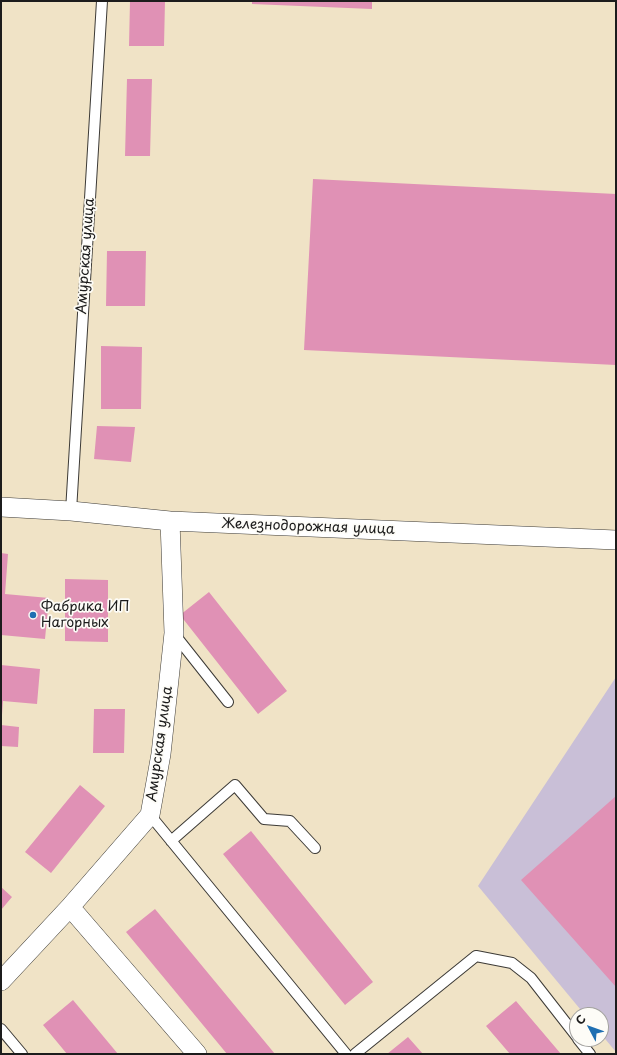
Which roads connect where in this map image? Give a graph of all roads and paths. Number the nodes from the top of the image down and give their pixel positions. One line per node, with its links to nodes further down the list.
1 (102, 1): 3 (lane, Амурская улица)
2 (1, 507): 3 (street, Железнодорожная улица)
3 (71, 511): 4 (street, Железнодорожная улица)
4 (170, 521): 5 (street, Железнодорожная улица); 6 (street, Амурская улица)
5 (616, 540)
6 (174, 633): 7 (lane); 8 (street, Амурская улица)
7 (228, 702)
8 (150, 815): 9 (lane); 11 (street, Амурская улица)
9 (171, 841): 10 (lane); 17 (lane)
10 (315, 848)
11 (70, 907): 12 (street, Амурская улица); 16 (street)
12 (1, 981)
13 (569, 1027): 18 (lane)
14 (1, 1029): 15 (lane)
15 (22, 1054)
16 (197, 1054)
17 (346, 1054)
18 (354, 1054)

